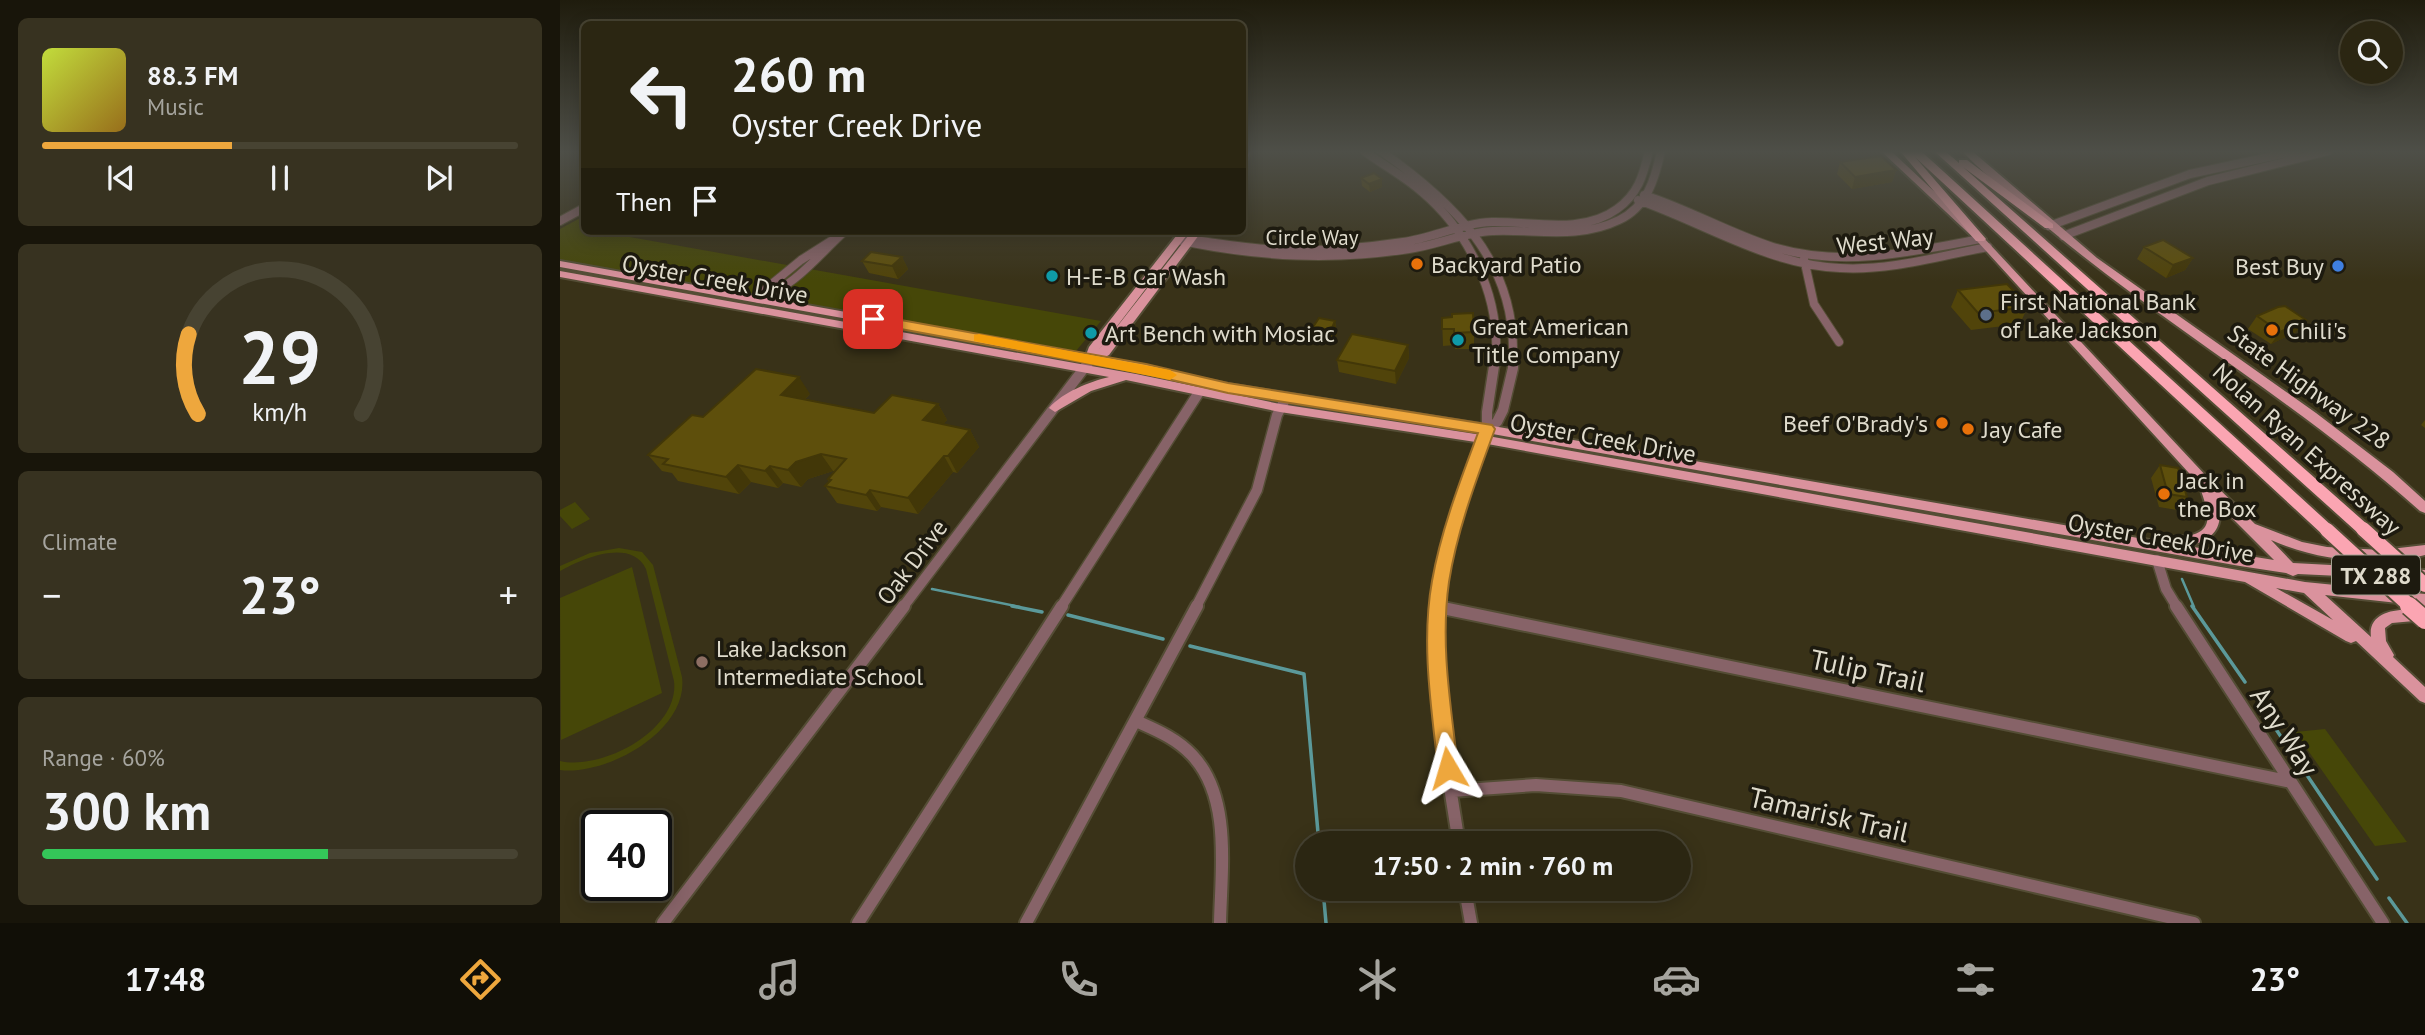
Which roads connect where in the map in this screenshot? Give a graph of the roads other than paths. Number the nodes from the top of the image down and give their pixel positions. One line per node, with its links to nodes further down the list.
1 (1425, 194): 20 (street)
2 (1438, 194): 19 (street)
3 (1648, 194): 13 (street)
4 (1931, 194): 24 (main road)
5 (1942, 194): 24 (highway)
6 (1962, 194): 54 (highway, Nolan Ryan Expressway / TX 288, bridge)
7 (1987, 194): 50 (highway, Nolan Ryan Expressway / TX 288, bridge)
8 (2006, 194): 17 (highway)
9 (2014, 194): 17 (main road, State Highway 228)
10 (2136, 194): 15 (street)
11 (2172, 194): 18 (street)
12 (1632, 195): 13 (street, West Way); 19 (street, Circle Way)
13 (1645, 199): 19 (street, Circle Way); 27 (street, West Way)
14 (581, 210): 16 (street)
15 (2071, 218): 17 (street); 18 (street)
16 (560, 221)
17 (2049, 226): 22 (main road, State Highway 228)
18 (2086, 227): 22 (street)
19 (1471, 231): 20 (street, Circle Way); 33 (street)
20 (1459, 234): 23 (street, Circle Way); 34 (street)
21 (840, 235): 31 (street)
22 (2063, 236): 42 (main road, State Highway 228)
23 (1188, 237): 35 (main road, Oak Drive)
24 (1984, 243): 25 (street, West Way); 26 (street, West Way); 41 (main road)
25 (1929, 248): 26 (street); 28 (street, West Way)
26 (1936, 256): 28 (street, West Way)
27 (1804, 259): 28 (street, West Way); 32 (street)
28 (1862, 263)
29 (560, 264): 31 (main road, Oyster Creek Drive)
30 (560, 274): 35 (main road, Oyster Creek Drive)
31 (758, 299): 35 (main road, Oyster Creek Drive)
32 (1839, 342)
33 (1514, 359): 34 (street); 40 (street)
34 (1496, 363): 40 (street)
35 (1088, 364): 36 (main road, Oyster Creek Drive); 37 (main road, Oyster Creek Drive); 39 (street, Oak Drive)
36 (1136, 378): 37 (main road, Oyster Creek Drive); 39 (main road)
37 (1202, 388): 38 (main road, Oyster Creek Drive); 64 (street)
38 (1283, 403): 40 (main road, Oyster Creek Drive); 58 (street)
39 (1055, 408): 63 (street, Oak Drive)
40 (1485, 434): 44 (main road, Oyster Creek Drive); 46 (main road, Oyster Creek Drive); 53 (street)
41 (2204, 481): 43 (main road); 44 (main road)
42 (2423, 507)
43 (2252, 528): 45 (main road); 47 (main road)
44 (2133, 543): 47 (main road, Oyster Creek Drive)
45 (2425, 550)
46 (2157, 560): 49 (main road, Oyster Creek Drive); 59 (street, Any Way)
47 (2291, 568): 48 (main road, Oyster Creek Drive); 51 (main road)
48 (2425, 575)
49 (2245, 576): 51 (main road, Oyster Creek Drive); 55 (main road)
50 (2425, 585)
51 (2308, 588): 52 (main road, Oyster Creek Drive); 55 (main road)
52 (2425, 600)
53 (1438, 607): 59 (street, Tulip Trail); 60 (street)
54 (2425, 618): 56 (main road)
55 (2381, 657): 56 (main road)
56 (2401, 675): 57 (main road)
57 (2425, 696)
58 (1136, 721): 65 (street); 66 (street)
59 (2287, 781): 69 (street, Any Way)
60 (1451, 791): 61 (street); 68 (street, Tamarisk Trail)
61 (1457, 831)
62 (1467, 901): 67 (street)
63 (663, 923)
64 (858, 923)
65 (1026, 923)
66 (1220, 923)
67 (1471, 923)
68 (2194, 923)
69 (2382, 923)

